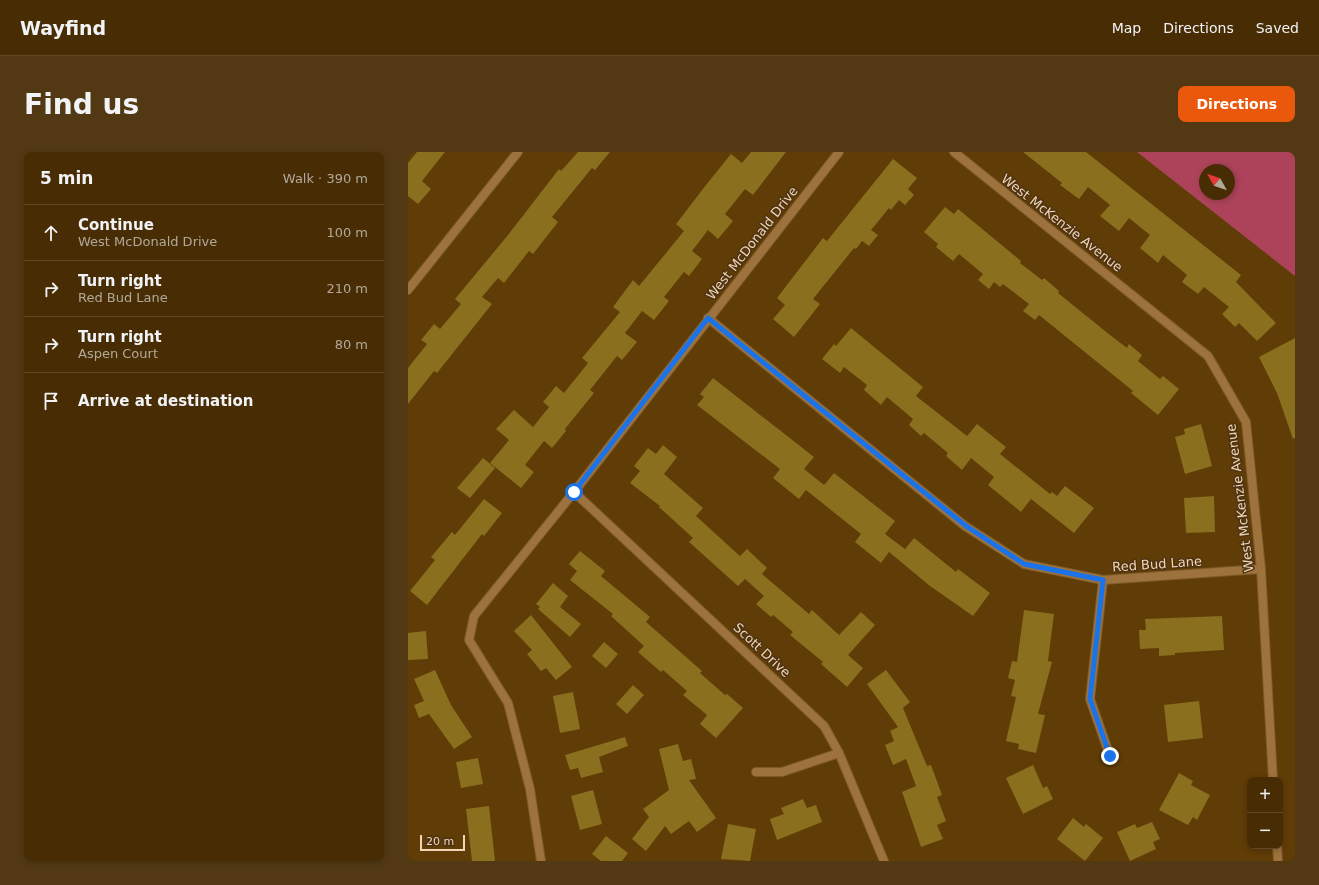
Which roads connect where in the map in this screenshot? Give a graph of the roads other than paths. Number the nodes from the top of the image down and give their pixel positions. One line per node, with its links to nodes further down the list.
1 (518, 152): 4 (street)
2 (839, 152): 5 (street, West McDonald Drive)
3 (954, 152): 7 (street, West McKenzie Avenue)
4 (408, 290)
5 (708, 318): 6 (street, West McDonald Drive); 8 (street, Red Bud Lane)
6 (574, 492): 9 (street, Scott Drive); 14 (street, West McDonald Drive)
7 (1261, 569): 8 (street, Red Bud Lane); 12 (street, West McKenzie Avenue)
8 (1103, 580): 10 (street)
9 (839, 753): 11 (street); 15 (street, Scott Drive)
10 (1110, 756)
11 (756, 772)
12 (1273, 777)
13 (1277, 849): 16 (street)
14 (541, 861)
15 (884, 861)
16 (1278, 861)

